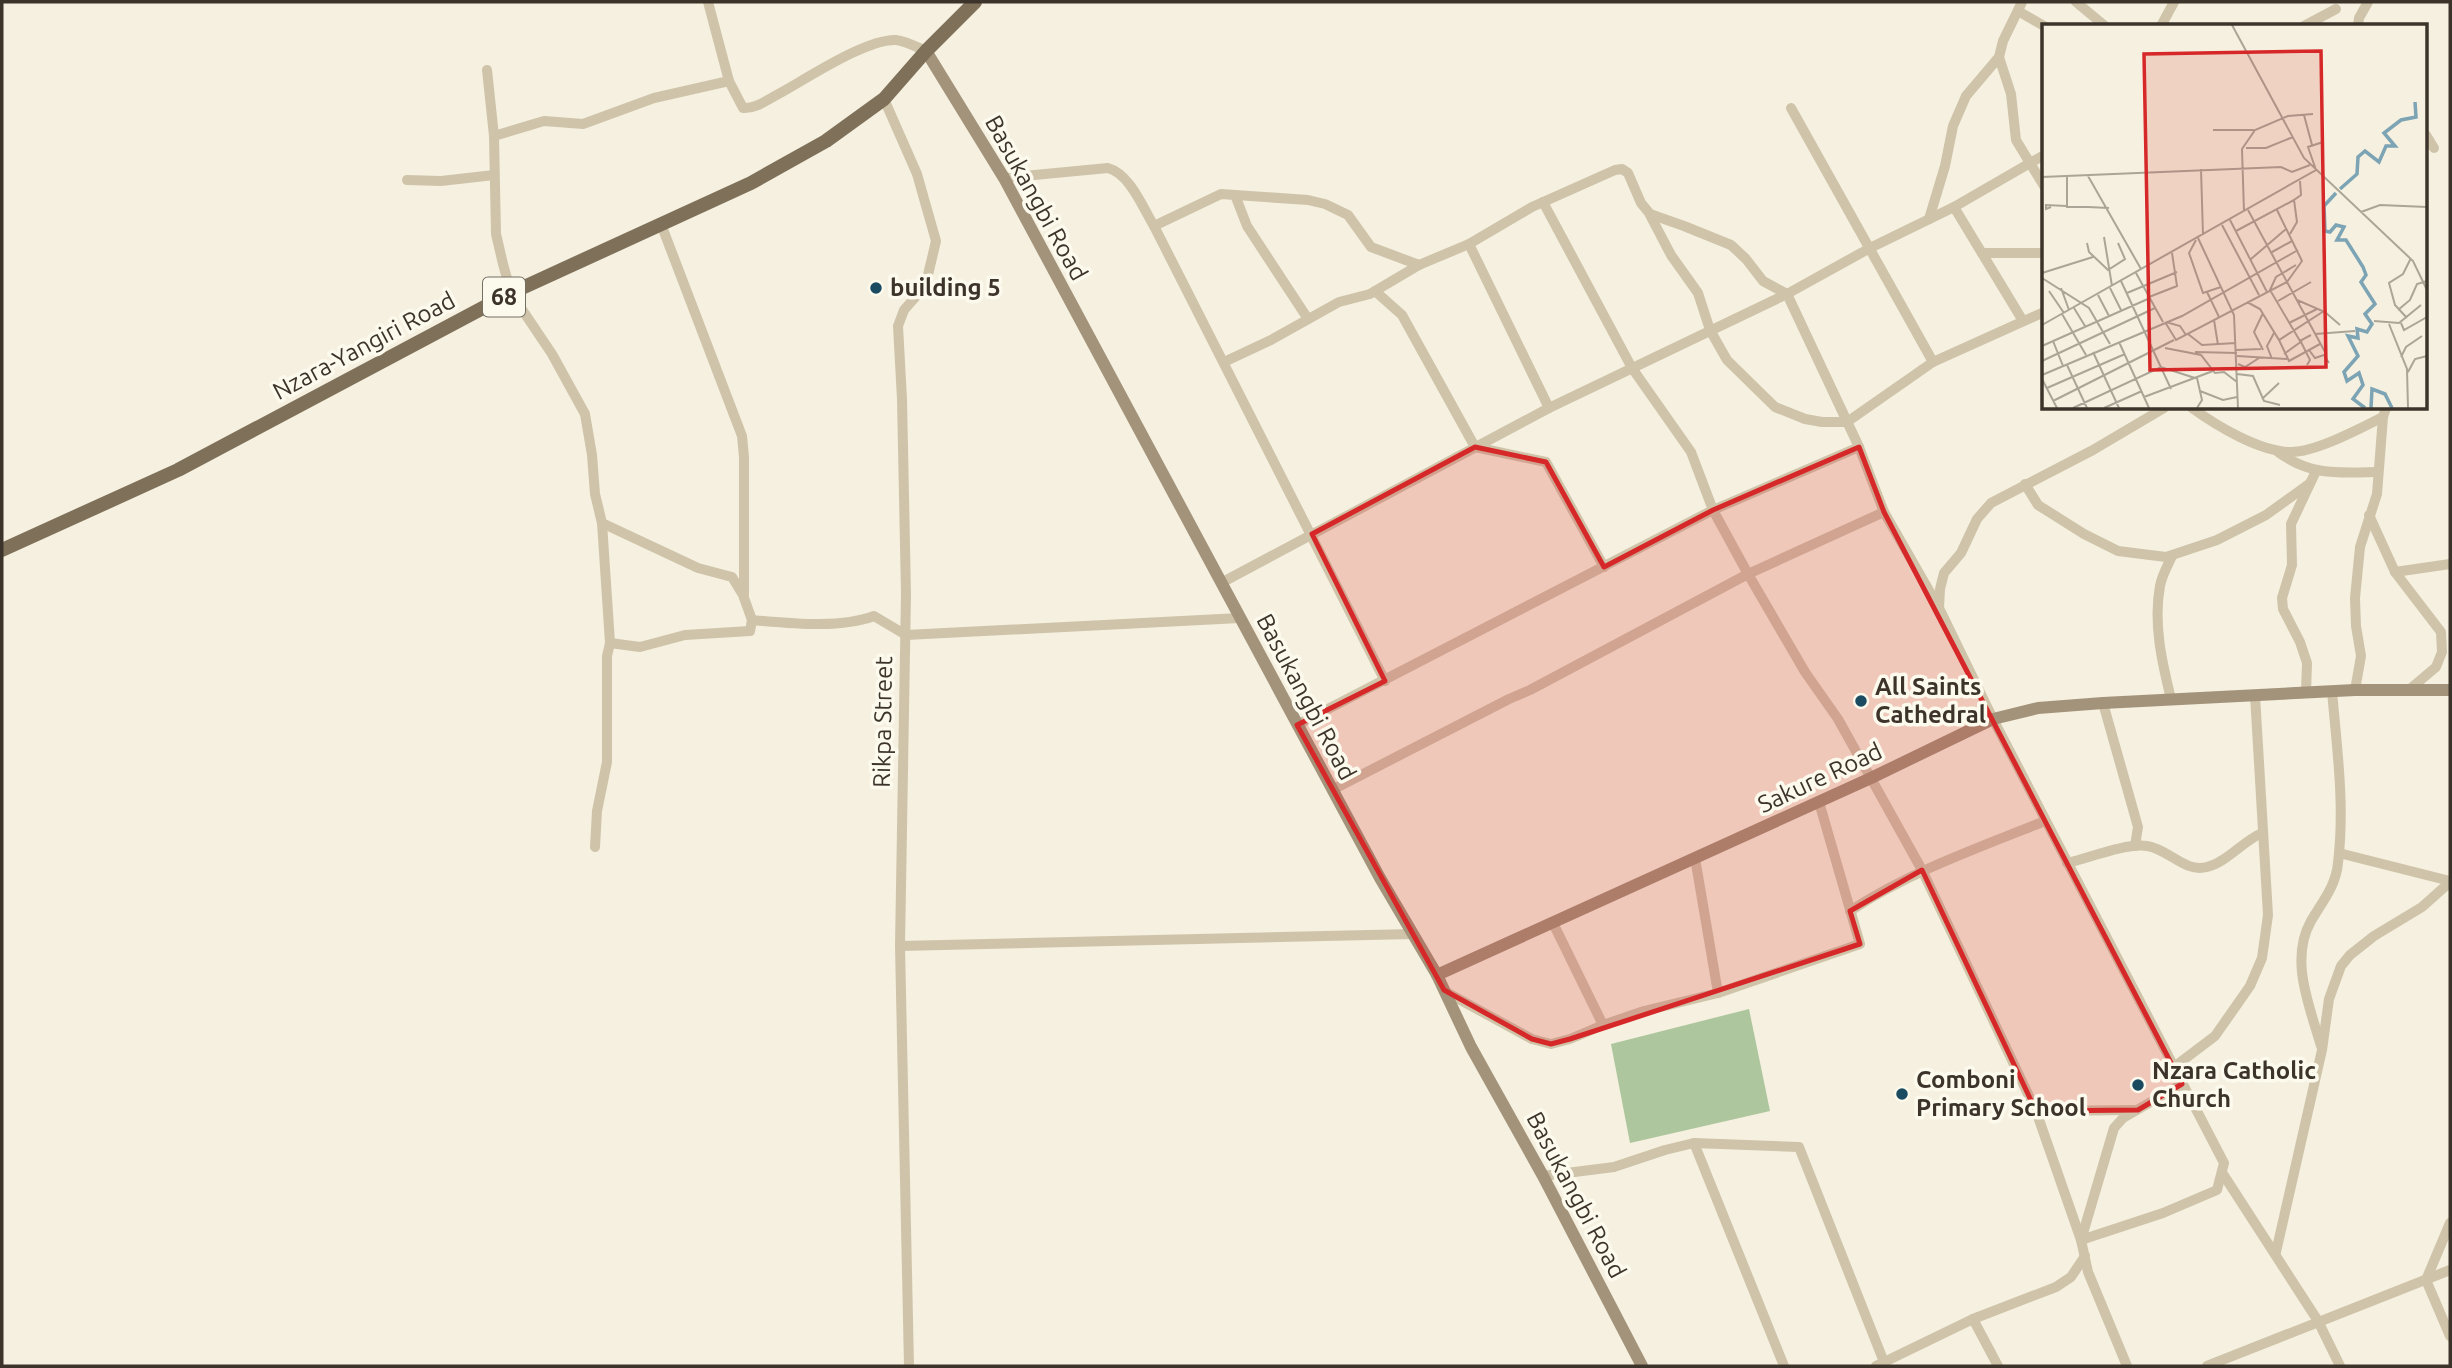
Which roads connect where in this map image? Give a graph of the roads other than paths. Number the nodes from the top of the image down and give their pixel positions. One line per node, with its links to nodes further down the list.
1 (708, 2): 16 (street)
2 (975, 2): 13 (main road, Nzara-Yangiri Road / 68)
3 (2076, 2): 9 (street)
4 (2174, 2): 10 (street)
5 (2368, 2): 12 (street)
6 (2020, 6): 8 (street); 14 (street)
7 (2336, 9): 11 (street)
8 (2042, 24)
9 (2103, 24)
10 (2162, 24)
11 (2308, 24)
12 (2358, 24)
13 (926, 51): 16 (street); 17 (main road, Nzara-Yangiri Road / 68); 25 (street, Basukangbi Road)
14 (1999, 57): 23 (street); 32 (street)
15 (487, 70): 19 (street)
16 (729, 81): 19 (street)
17 (884, 99): 33 (main road, Nzara-Yangiri Road / 68); 78 (street, Rikpa Street)
18 (1791, 108): 36 (street)
19 (494, 136): 24 (street)
20 (2428, 138): 21 (street)
21 (2434, 148)
22 (2042, 156): 23 (street)
23 (2030, 162): 27 (street); 30 (street)
24 (494, 175): 26 (street); 41 (street)
25 (1004, 178): 34 (street); 73 (street, Basukangbi Road)
26 (407, 180)
27 (2042, 183)
28 (1235, 195): 34 (street); 39 (street); 44 (street)
29 (1543, 201): 31 (street); 35 (street); 49 (street)
30 (1954, 207): 32 (street); 37 (street)
31 (1650, 214): 42 (street); 46 (street)
32 (1929, 219): 36 (street)
33 (661, 224): 41 (main road, Nzara-Yangiri Road / 68); 74 (street)
34 (1154, 226): 47 (street)
35 (1469, 244): 39 (street); 50 (street)
36 (1870, 248): 42 (street); 48 (street)
37 (1982, 253): 38 (street); 45 (street)
38 (2042, 253)
39 (1419, 265): 40 (street)
40 (1375, 291): 44 (street); 55 (street)
41 (512, 293): 65 (street); 67 (main road, Nzara-Yangiri Road / 68)
42 (1787, 293): 46 (street); 54 (street)
43 (2042, 313): 45 (street)
44 (1307, 319): 47 (street)
45 (2024, 321): 48 (street)
46 (1710, 330): 49 (street); 54 (street)
47 (1224, 362): 66 (street)
48 (1933, 362): 54 (street)
49 (1632, 368): 50 (street); 62 (street)
50 (1549, 408): 55 (street)
51 (2161, 410): 60 (street)
52 (2195, 410): 57 (street)
53 (2385, 412): 57 (street); 59 (street)
54 (1847, 422): 56 (street)
55 (1475, 447): 66 (street); 70 (street)
56 (1858, 447): 62 (street); 63 (street)
57 (2277, 451): 58 (street)
58 (2316, 471): 59 (street); 61 (street)
59 (2377, 472): 64 (street)
60 (2025, 484): 68 (street); 75 (street)
61 (2309, 484): 68 (street); 85 (street)
62 (1713, 510): 70 (street); 72 (street)
63 (1884, 512): 72 (street); 75 (street)
64 (2369, 515): 71 (street); 81 (street)
65 (602, 523): 74 (street); 79 (street)
66 (1312, 534): 73 (street); 80 (street)
67 (2, 550)
68 (2172, 556): 87 (street)
69 (2450, 564): 71 (street)
70 (1604, 567): 80 (street)
71 (2395, 572): 82 (street)
72 (1748, 574): 91 (street); 92 (street)
73 (1221, 583): 76 (street, Basukangbi Road)
74 (744, 595): 77 (street)
75 (1939, 608): 89 (street)
76 (1240, 618): 78 (street); 90 (street, Basukangbi Road)
77 (752, 620): 78 (street); 79 (street)
78 (906, 635): 106 (street, Rikpa Street)
79 (610, 643): 97 (street)
80 (1385, 681): 90 (street)
81 (2355, 690): 82 (street, Sakure Road); 84 (street, Sakure Road)
82 (2410, 690): 83 (street, Sakure Road)
83 (2450, 690)
84 (2332, 691): 85 (street, Sakure Road); 98 (street)
85 (2306, 692): 86 (street, Sakure Road)
86 (2255, 695): 87 (street, Sakure Road); 95 (street)
87 (2171, 699): 88 (street, Sakure Road)
88 (2103, 703): 89 (street, Sakure Road); 96 (street)
89 (1993, 719): 91 (street, Sakure Road); 94 (street)
90 (1297, 725): 92 (street, Basukangbi Road)
91 (1871, 778): 93 (street, Sakure Road); 101 (street)
92 (1332, 790): 105 (street, Basukangbi Road)
93 (1819, 802): 99 (street, Sakure Road); 103 (street)
94 (2045, 821): 100 (street); 101 (street)
95 (2262, 833): 96 (street); 112 (street)
96 (2135, 846): 100 (street)
97 (595, 847)
98 (2339, 853): 102 (street); 111 (street)
99 (1695, 858): 104 (street, Sakure Road); 109 (street)
100 (2067, 863): 112 (street)
101 (1922, 870): 103 (street); 115 (street)
102 (2450, 881): 111 (street)
103 (1850, 911): 109 (street)
104 (1553, 923): 107 (street, Sakure Road); 110 (street)
105 (1413, 934): 106 (street); 107 (street, Basukangbi Road)
106 (900, 946): 129 (street, Rikpa Street)
107 (1437, 975): 108 (street, Basukangbi Road)
108 (1444, 990): 110 (street); 118 (street, Basukangbi Road)
109 (1718, 993): 110 (street)
110 (1603, 1025)
111 (2322, 1050): 121 (street)
112 (2174, 1067): 113 (street)
113 (2182, 1084): 114 (street); 117 (street)
114 (2138, 1110): 115 (street); 120 (street)
115 (2036, 1111): 120 (street)
116 (1694, 1143): 118 (street); 128 (street); 131 (street)
117 (2222, 1174): 120 (street); 121 (street)
118 (1543, 1176): 130 (street, Basukangbi Road)
119 (2450, 1223): 124 (street)
120 (2081, 1240): 122 (street)
121 (2276, 1252): 126 (street)
122 (2085, 1256): 125 (street); 133 (street)
123 (2450, 1270): 124 (street)
124 (2426, 1280): 126 (street); 127 (street)
125 (1973, 1319): 128 (street); 132 (street)
126 (2318, 1321): 134 (street); 135 (street)
127 (2450, 1336)
128 (1887, 1363)
129 (909, 1366)
130 (1642, 1366)
131 (1784, 1366)
132 (1998, 1366)
133 (2127, 1366)
134 (2207, 1366)
135 (2340, 1366)

